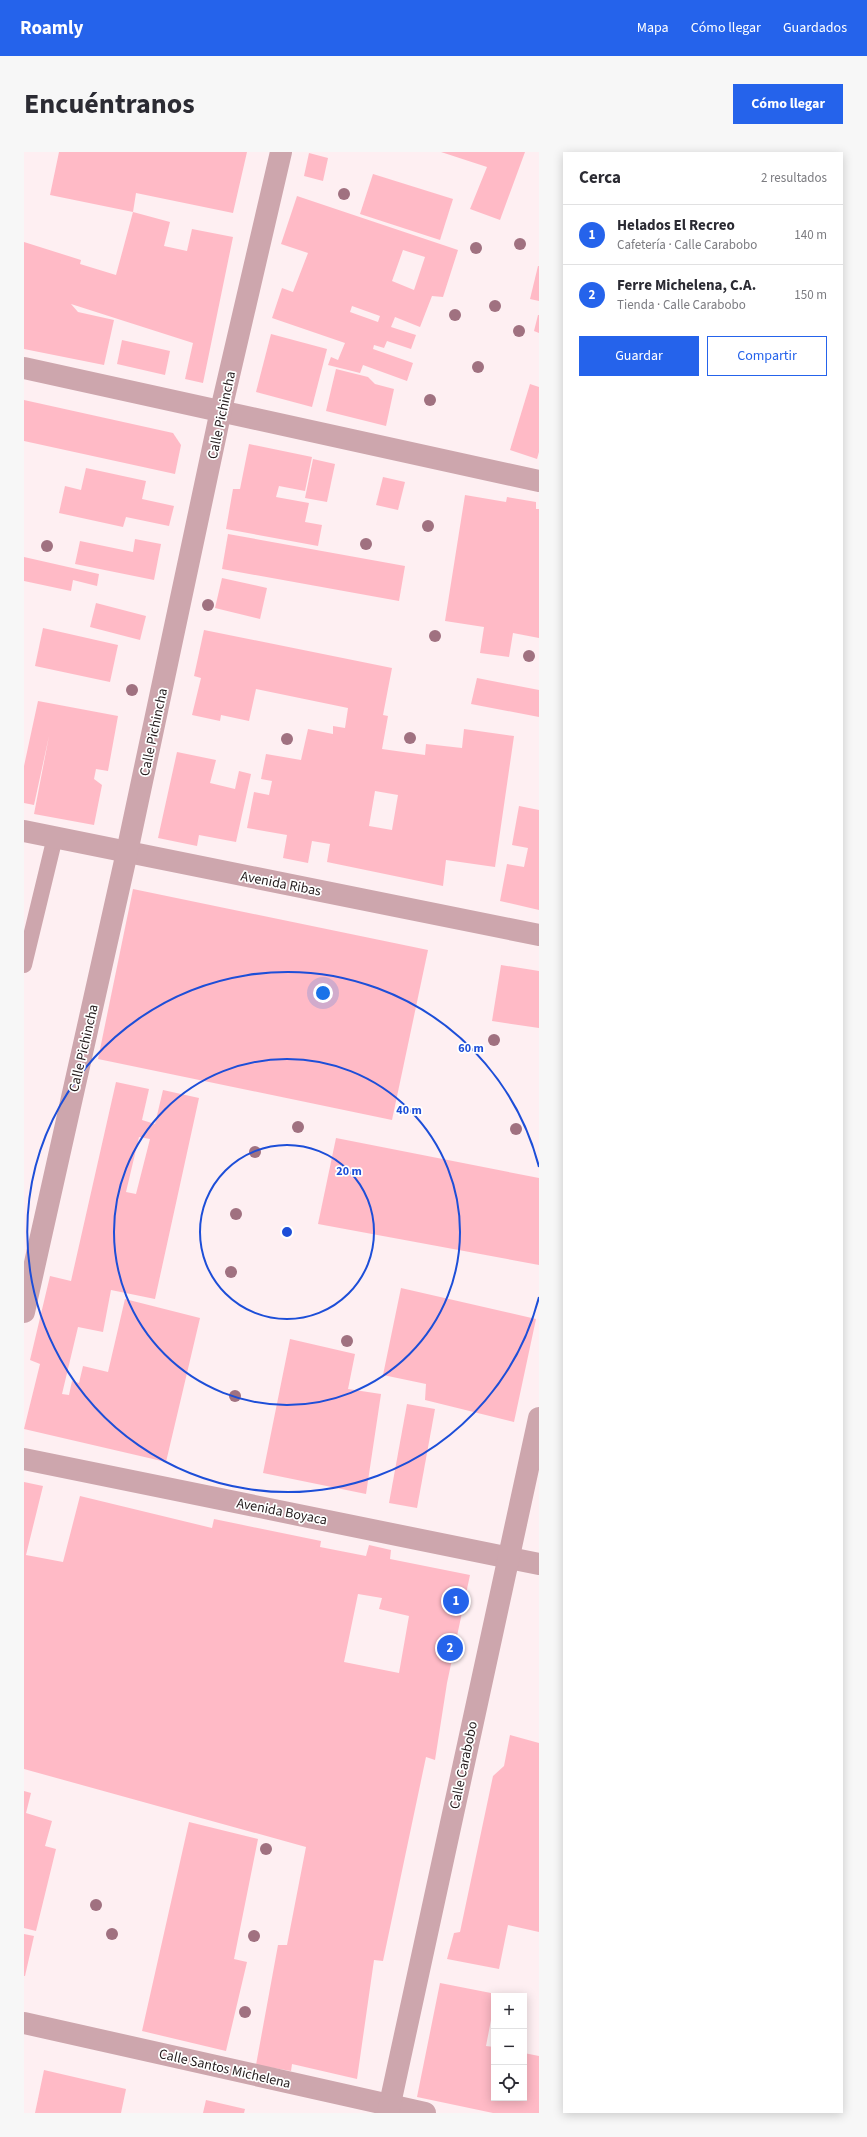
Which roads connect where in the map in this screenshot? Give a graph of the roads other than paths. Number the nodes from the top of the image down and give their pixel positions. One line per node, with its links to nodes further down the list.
1 (281, 152): 3 (street, Calle Pichincha)
2 (24, 368): 3 (street)
3 (221, 410): 4 (street); 7 (street, Calle Pichincha)
4 (539, 480)
5 (24, 831): 6 (street, Avenida Ribas)
6 (55, 837): 7 (street, Avenida Ribas); 9 (lane)
7 (127, 852): 8 (street, Avenida Ribas); 10 (street, Calle Pichincha)
8 (539, 934)
9 (24, 965)
10 (24, 1312)
11 (539, 1418): 13 (street, Calle Carabobo)
12 (24, 1459): 13 (street, Avenida Boyaca)
13 (509, 1557): 14 (street, Avenida Boyaca); 16 (street, Calle Carabobo)
14 (539, 1564)
15 (24, 2022): 16 (street, Calle Santos Michelena)
16 (389, 2109): 17 (street, Calle Santos Michelena)
17 (426, 2113)

